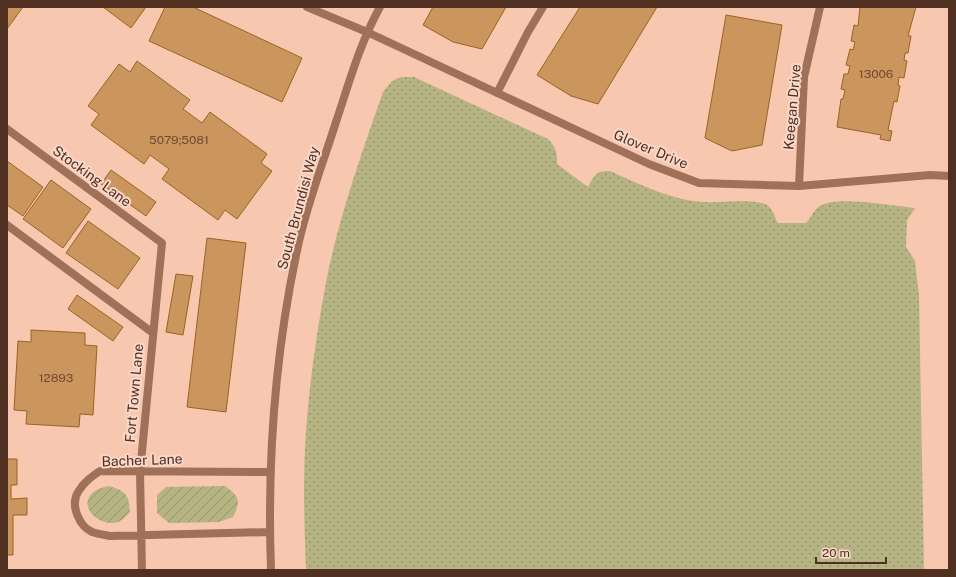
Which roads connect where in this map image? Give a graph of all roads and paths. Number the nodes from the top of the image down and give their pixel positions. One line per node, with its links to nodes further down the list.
1 (307, 7): 5 (street, Glover Drive)
2 (380, 7): 5 (street, South Brundisi Way)
3 (543, 7): 6 (street)
4 (820, 7): 9 (street, Keegan Drive)
5 (367, 32): 6 (street, Glover Drive); 14 (street, South Brundisi Way)
6 (497, 93): 9 (street, Glover Drive)
7 (7, 129): 11 (street, Stocking Lane)
8 (949, 176): 9 (street, Glover Drive)
9 (799, 186)
10 (7, 224): 12 (street)
11 (162, 243): 12 (street, Fort Town Lane)
12 (153, 333): 13 (street, Fort Town Lane)
13 (140, 472): 14 (street, Bacher Lane); 16 (street, Fort Town Lane); 16 (street, Bacher Lane)
14 (271, 472): 15 (street, South Brundisi Way)
15 (269, 532): 16 (street, Bacher Lane); 18 (street, South Brundisi Way)
16 (142, 535): 17 (street, Fort Town Lane)
17 (142, 570)
18 (270, 570)

